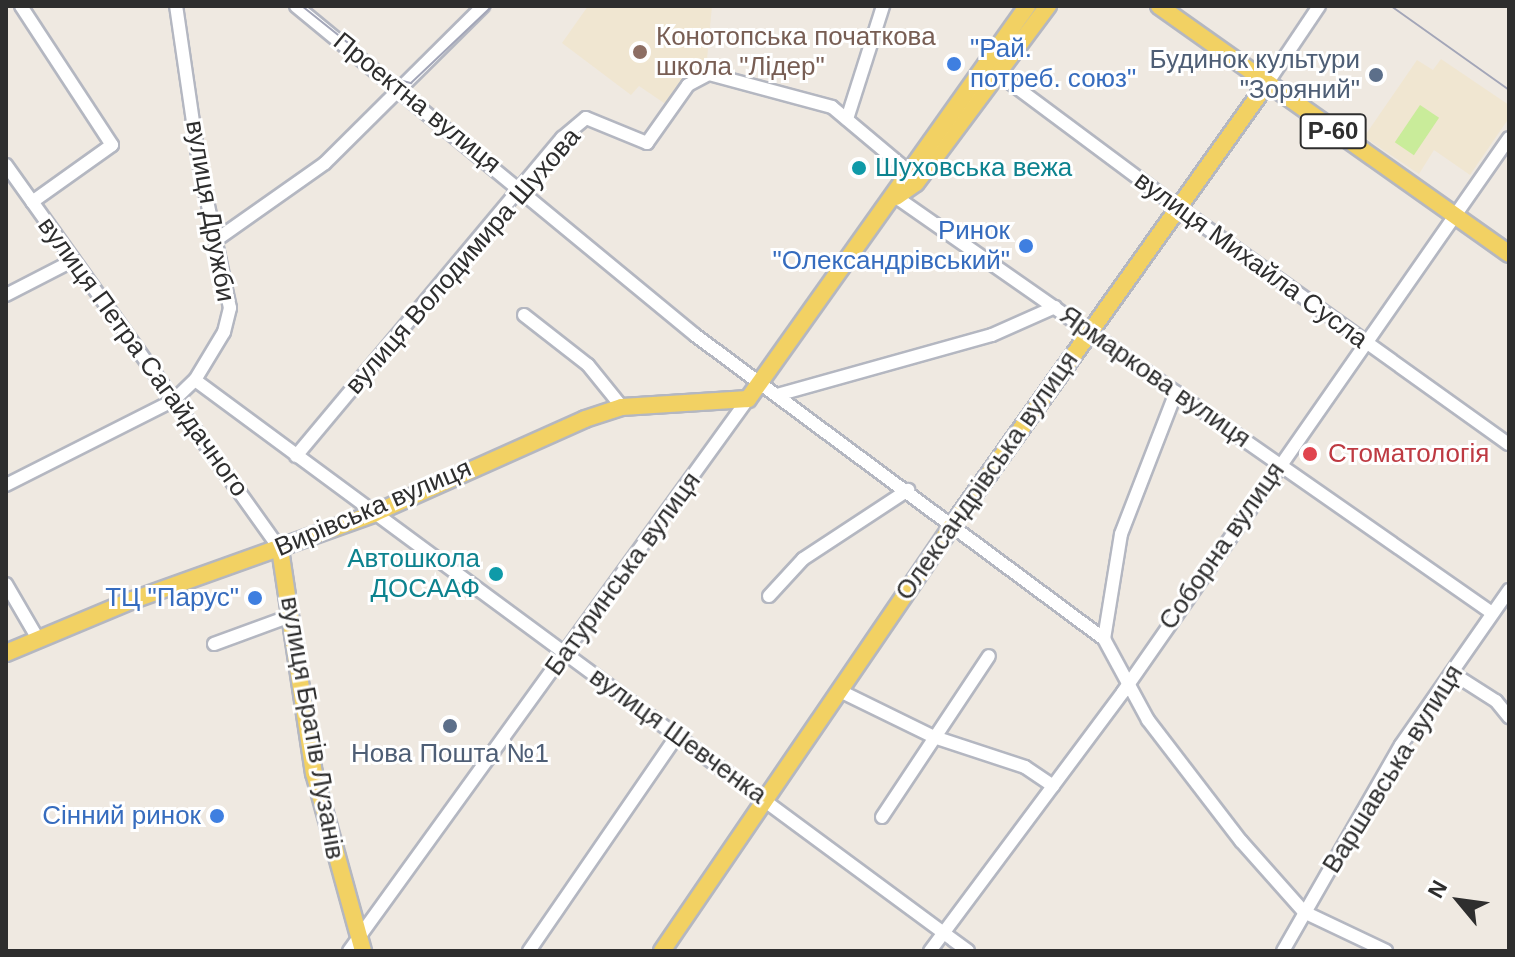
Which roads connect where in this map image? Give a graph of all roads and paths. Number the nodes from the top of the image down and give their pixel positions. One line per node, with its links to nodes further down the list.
1 (21, 6): 19 (street)
2 (178, 6): 22 (street, вулиця Дружби)
3 (296, 6): 12 (street, Проектна вулиця)
4 (483, 6): 12 (street)
5 (883, 6): 13 (street)
6 (1027, 6): 16 (main road)
7 (1048, 6): 10 (main road)
8 (1159, 6): 11 (main road, Р-60)
9 (1319, 6): 11 (street, Олександрівська вулиця)
10 (1002, 67): 18 (main road); 20 (street, вулиця Михайла Сусла)
11 (1266, 85): 20 (main road, Олександрівська вулиця); 21 (main road, Р-60)
12 (402, 91): 17 (street, Проектна вулиця); 22 (street)
13 (847, 119): 16 (street, вулиця Володимира Шухова); 17 (street, вулиця Володимира Шухова)
14 (1509, 138): 21 (street, Соборна вулиця)
15 (6, 165): 19 (street, вулиця Петра Сагайдачного)
16 (907, 170): 18 (main road)
17 (522, 190): 31 (street, Проектна вулиця); 38 (street, вулиця Володимира Шухова)
18 (896, 197): 26 (street, Ярмаркова вулиця); 31 (main road, Батуринська вулиця)
19 (32, 202): 24 (street, вулиця Петра Сагайдачного)
20 (1176, 206): 28 (main road, Олександрівська вулиця); 29 (street, вулиця Михайла Сусла)
21 (1457, 215): 23 (main road, Р-60); 29 (street, Соборна вулиця)
22 (216, 240): 30 (street, вулиця Дружби)
23 (1509, 254)
24 (74, 260): 25 (street); 35 (street, вулиця Петра Сагайдачного)
25 (6, 295)
26 (1055, 307): 28 (street, Ярмаркова вулиця); 33 (street)
27 (524, 315): 36 (street)
28 (1088, 331): 32 (street, Ярмаркова вулиця); 43 (main road, Олександрівська вулиця)
29 (1366, 343): 37 (street, вулиця Михайла Сусла); 39 (street, Соборна вулиця)
30 (195, 380): 35 (street, вулиця Дружби); 38 (street, вулиця Шевченка)
31 (760, 383): 33 (street, Проектна вулиця); 34 (main road, Батуринська вулиця)
32 (1176, 392): 39 (street, Ярмаркова вулиця); 51 (street)
33 (777, 395): 41 (street, Проектна вулиця)
34 (748, 399): 36 (main road, Вирівська вулиця); 54 (street, Батуринська вулиця)
35 (174, 400): 40 (street, вулиця Дружби); 44 (street, вулиця Петра Сагайдачного)
36 (622, 407): 42 (main road, Вирівська вулиця)
37 (1509, 444)
38 (296, 456): 42 (street, вулиця Шевченка)
39 (1278, 464): 48 (street, Ярмаркова вулиця); 57 (street, Соборна вулиця)
40 (6, 485)
41 (908, 490): 43 (street, Проектна вулиця); 46 (street)
42 (373, 514): 44 (main road, Вирівська вулиця); 54 (street, вулиця Шевченка)
43 (954, 523): 51 (street, Проектна вулиця); 58 (main road, Олександрівська вулиця)
44 (280, 549): 49 (main road, вулиця Братів Лузанів); 50 (main road, Вирівська вулиця)
45 (6, 584): 50 (street)
46 (769, 596)
47 (1506, 600): 48 (street, Варшавська вулиця)
48 (1492, 613): 56 (street, Варшавська вулиця)
49 (290, 616): 52 (street); 67 (main road, вулиця Братів Лузанів)
50 (38, 639): 53 (main road, Вирівська вулиця)
51 (1104, 639): 57 (street, Проектна вулиця)
52 (214, 644)
53 (6, 653)
54 (566, 653): 60 (street, вулиця Шевченка); 67 (street, Батуринська вулиця)
55 (989, 656): 61 (street)
56 (1452, 673): 59 (street); 65 (street, Варшавська вулиця)
57 (1129, 677): 62 (street, Соборна вулиця); 65 (street, Проектна вулиця)
58 (840, 691): 61 (street); 63 (main road, Олександрівська вулиця)
59 (1509, 717)
60 (676, 737): 63 (street, вулиця Шевченка); 68 (street)
61 (934, 737): 62 (street); 64 (street)
62 (1053, 786): 66 (street, Соборна вулиця)
63 (765, 800): 66 (street, вулиця Шевченка); 69 (main road, Олександрівська вулиця)
64 (882, 817)
65 (1304, 912): 72 (street, Варшавська вулиця); 73 (street)
66 (943, 933): 70 (street, Соборна вулиця); 71 (street, вулиця Шевченка)
67 (356, 948)
68 (529, 951)
69 (662, 951)
70 (930, 951)
71 (968, 951)
72 (1283, 951)
73 (1386, 951)

